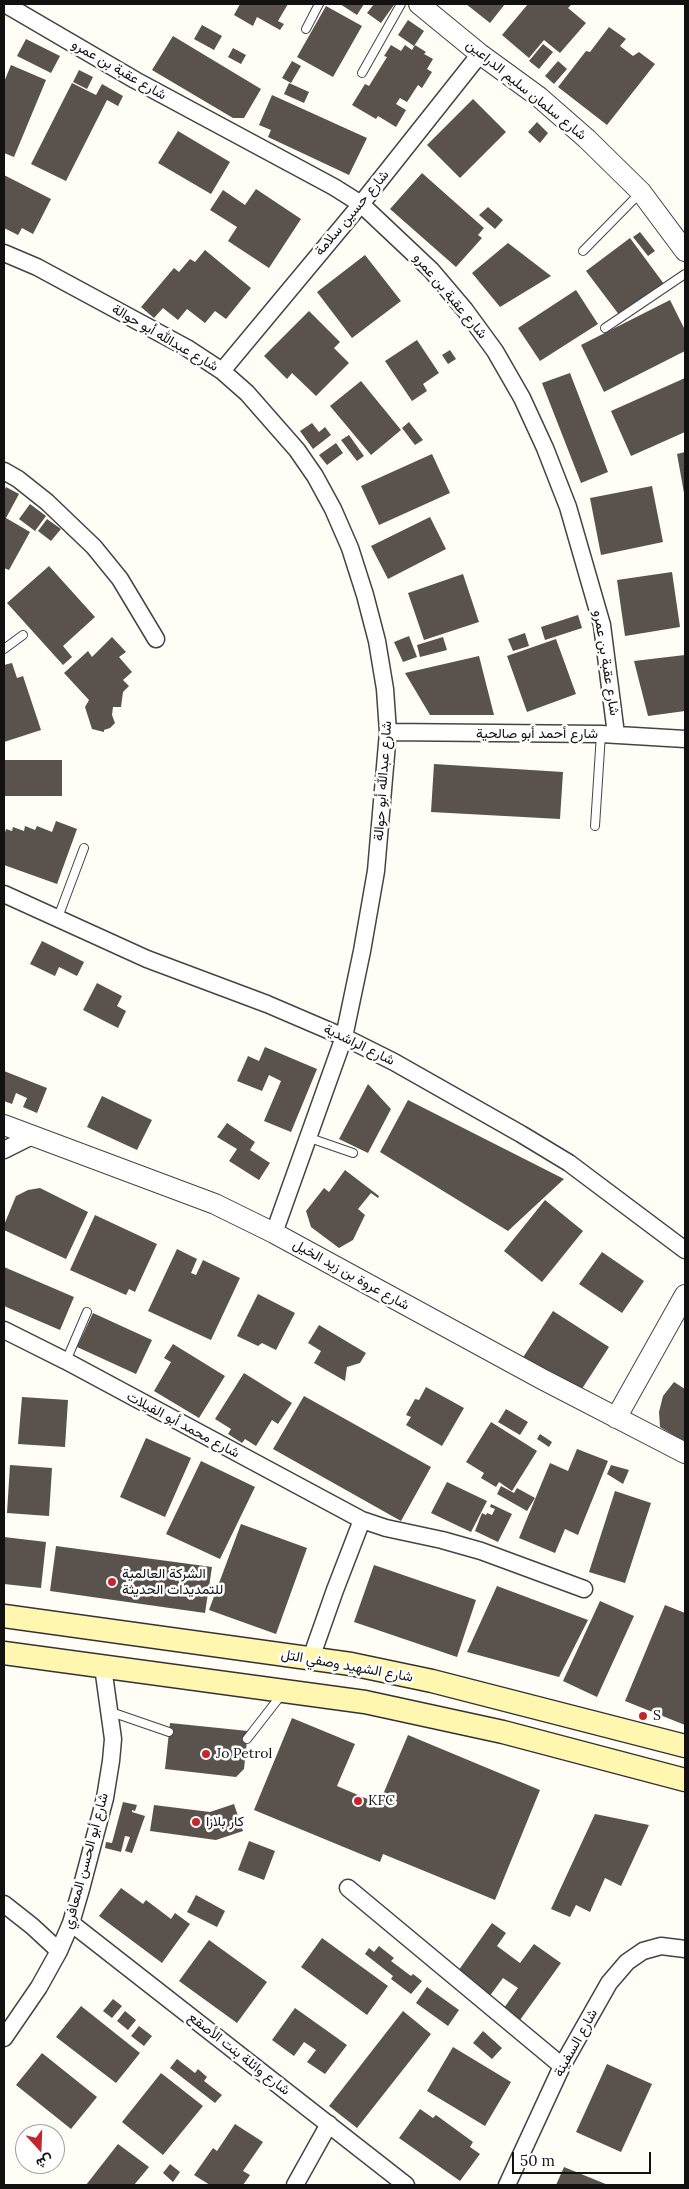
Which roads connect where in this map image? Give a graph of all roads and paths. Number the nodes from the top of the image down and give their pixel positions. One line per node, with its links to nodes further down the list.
1 (5, 4): 9 (street, شارع عقبة بن عمرو)
2 (319, 4): 5 (lane)
3 (402, 4): 7 (lane)
4 (419, 4): 6 (street, شارع سلمان سليم الدراعين)
5 (306, 29)
6 (480, 54): 8 (street, شارع سلمان سليم الدراعين); 9 (street, شارع حسين سلامة)
7 (362, 74)
8 (641, 192): 10 (lane); 11 (street, شارع سلمان سليم الدراعين)
9 (360, 204): 15 (street, شارع حسين سلامة); 21 (street, شارع عقبة بن عمرو)
10 (583, 251)
11 (685, 251)
12 (4, 254): 15 (street, شارع عبدالله أبو حوالة)
13 (685, 274): 14 (lane)
14 (605, 328)
15 (222, 371): 20 (street, شارع عبدالله أبو حوالة)
16 (4, 471): 18 (street)
17 (23, 635): 19 (lane)
18 (156, 639)
19 (4, 649)
20 (388, 732): 21 (street, شارع أحمد أبو صالحية); 27 (street, شارع عبدالله أبو حوالة)
21 (609, 734): 22 (street, شارع أحمد أبو صالحية); 23 (lane)
22 (685, 738)
23 (595, 826)
24 (84, 848): 26 (lane)
25 (4, 894): 26 (street, شارع الراشدية)
26 (57, 920): 27 (street, شارع الراشدية)
27 (344, 1037): 30 (street, شارع عبدالله أبو حوالة); 34 (street, شارع الراشدية)
28 (4, 1125): 29 (street, شارع عروة بن زيد الخيل)
29 (32, 1136): 31 (street); 33 (street, شارع عروة بن زيد الخيل)
30 (307, 1136): 32 (lane); 33 (street, شارع عبدالله أبو حوالة)
31 (4, 1150)
32 (353, 1153)
33 (274, 1233): 39 (street, شارع عروة بن زيد الخيل)
34 (685, 1250)
35 (685, 1295): 39 (street)
36 (87, 1312): 38 (lane)
37 (4, 1330): 38 (street, شارع محمد أبو الفيلات)
38 (66, 1361): 41 (street, شارع محمد أبو الفيلات)
39 (616, 1418): 40 (street, شارع عروة بن زيد الخيل)
40 (685, 1453)
41 (362, 1520): 42 (street, شارع محمد أبو الفيلات); 45 (street)
42 (584, 1589)
43 (4, 1616): 45 (main road, شارع الشهيد وصفي التل)
44 (4, 1654): 46 (main road)
45 (311, 1658): 51 (main road, شارع الشهيد وصفي التل)
46 (103, 1667): 47 (main road); 48 (street, شارع أبو الحسن المعافري)
47 (285, 1691): 50 (lane); 52 (main road)
48 (111, 1712): 49 (lane); 55 (street, شارع أبو الحسن المعافري)
49 (169, 1732)
50 (247, 1739)
51 (685, 1746)
52 (685, 1780)
53 (348, 1888): 59 (street)
54 (4, 1904): 57 (street)
55 (71, 1923): 57 (street, شارع أبو الحسن المعافري); 60 (street, شارع وائلة بنت الأصقع)
56 (685, 1949): 59 (street, شارع السفينة)
57 (59, 1951): 58 (street, شارع أبو الحسن المعافري)
58 (4, 2038)
59 (562, 2066): 63 (street, شارع السفينة)
60 (329, 2124): 61 (street); 62 (street, شارع وائلة بنت الأصقع)
61 (295, 2185)
62 (406, 2185)
63 (507, 2185)

